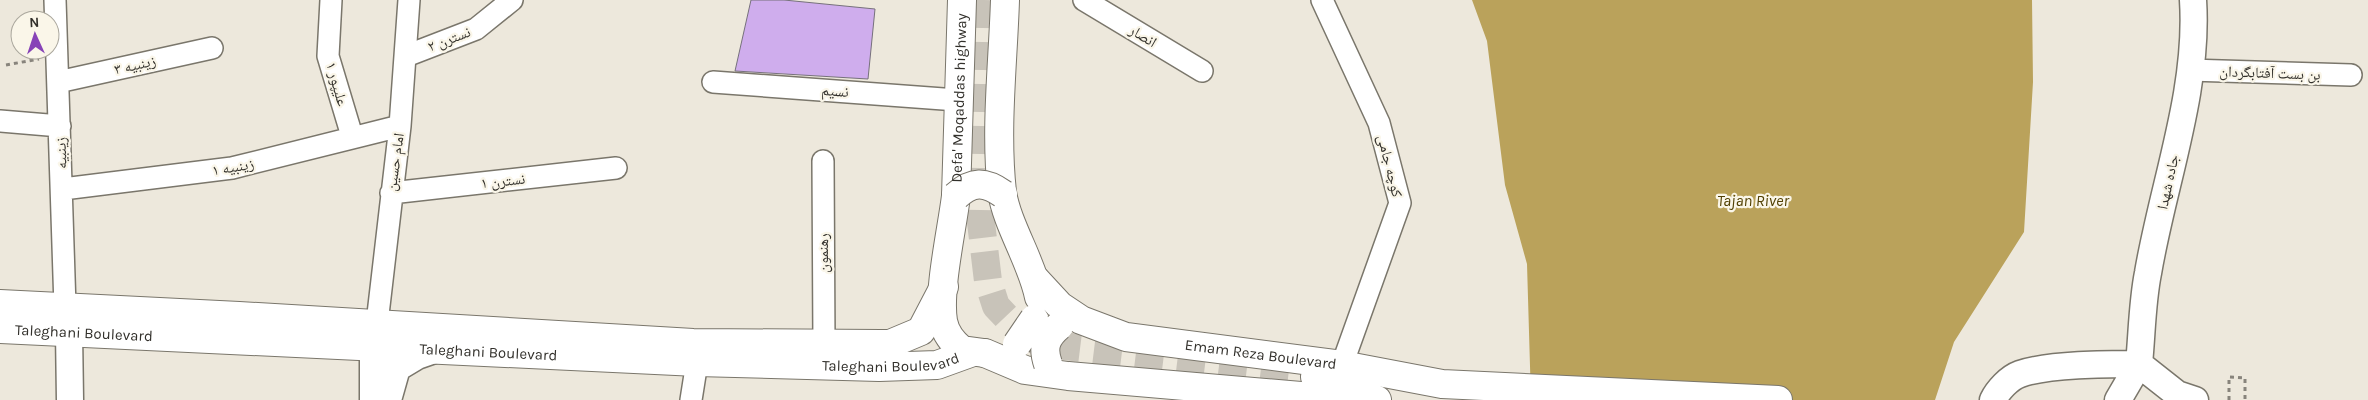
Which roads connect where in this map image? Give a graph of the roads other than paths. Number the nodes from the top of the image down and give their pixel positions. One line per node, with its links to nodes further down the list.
1 (55, 0): 15 (street, زینبیه)
2 (331, 0): 21 (street, علیپور ۱)
3 (409, 0): 11 (street, امام حسین)
4 (512, 0): 11 (street, نسترن ۲)
5 (962, 0): 17 (main road, Defa' Moqaddas highway)
6 (1005, 0): 24 (main road)
7 (1084, 0): 13 (street, انصار)
8 (1322, 0): 41 (street, کوچه جامی)
9 (2193, 0): 12 (street, جاده شهدا)
10 (212, 48): 15 (street, زینبیه ۳)
11 (406, 56): 20 (street, امام حسین)
12 (2189, 70): 14 (street, بن بست آفتابگردان); 40 (street, جاده شهدا)
13 (1202, 72)
14 (2351, 75)
15 (58, 82): 19 (street, زینبیه)
16 (713, 82): 17 (street, نسیم)
17 (957, 100): 25 (main road, Defa' Moqaddas highway)
18 (0, 121): 19 (street)
19 (60, 126): 26 (street, زینبیه)
20 (400, 126): 21 (street, زینبیه ۱); 27 (street, امام حسین)
21 (352, 136): 26 (street, زینبیه ۱)
22 (823, 161): 36 (street, رهنمون)
23 (616, 168): 27 (street, نسترن ۱)
24 (999, 173): 25 (main road, bridge); 28 (main road)
25 (960, 175): 29 (main road, Defa' Moqaddas highway)
26 (62, 189): 31 (street, زینبیه)
27 (391, 194): 35 (street, امام حسین)
28 (1035, 279): 32 (main road, Emam Reza Boulevard); 33 (main road)
29 (944, 287): 36 (main road, Taleghani Boulevard); 38 (main road)
30 (0, 304): 31 (main road, Taleghani Boulevard)
31 (67, 319): 34 (main road, Taleghani Boulevard); 35 (main road, Taleghani Boulevard); 44 (street)
32 (1086, 322): 33 (main road); 41 (main road, Emam Reza Boulevard)
33 (1046, 323): 38 (main road, Taleghani Boulevard, bridge); 42 (main road, bridge)
34 (0, 329)
35 (380, 331): 36 (main road, Taleghani Boulevard); 37 (main road, Taleghani Boulevard); 45 (street)
36 (824, 345)
37 (437, 349): 39 (main road, Taleghani Boulevard); 46 (street)
38 (979, 352): 39 (main road, Taleghani Boulevard); 42 (main road)
39 (697, 362): 47 (street)
40 (2139, 364): 50 (street); 51 (street); 52 (street)
41 (1342, 365): 49 (main road, Emam Reza Boulevard)
42 (1059, 370): 43 (main road)
43 (1330, 394): 48 (main road)
44 (70, 400)
45 (373, 400)
46 (388, 400)
47 (691, 400)
48 (1377, 400)
49 (1778, 400)
50 (1993, 400)
51 (2118, 400)
52 (2195, 400)

